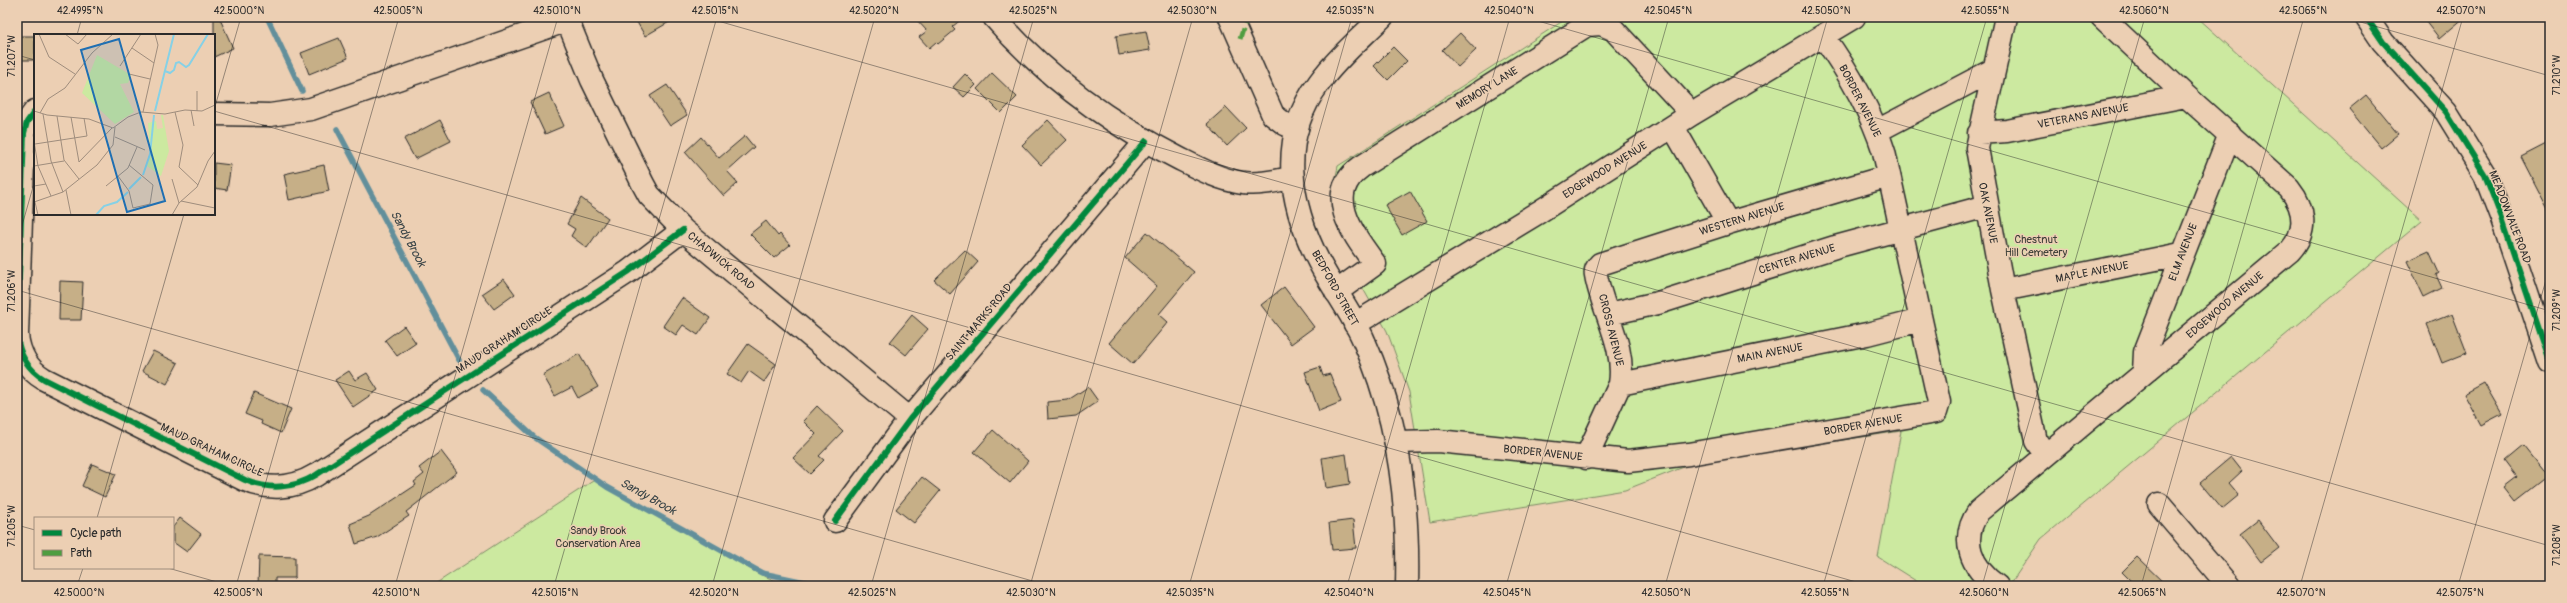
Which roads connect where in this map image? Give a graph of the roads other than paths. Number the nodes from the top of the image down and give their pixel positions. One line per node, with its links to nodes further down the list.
1 (994, 17): 20 (street)
2 (1230, 17): 16 (street)
3 (1382, 17): 16 (street, BEDFORD STREET)
4 (1854, 17): 9 (street, EDGEWOOD AVENUE)
5 (2006, 17): 10 (street, OAK AVENUE)
6 (2102, 17): 11 (street, EDGEWOOD AVENUE)
7 (2366, 17): 34 (street, MEADOWVALE ROAD)
8 (567, 19): 13 (street); 26 (street, CHADWICK ROAD)
9 (1823, 36): 14 (street, EDGEWOOD AVENUE); 17 (street, BORDER AVENUE)
10 (1992, 70): 17 (street); 18 (street, OAK AVENUE)
11 (2186, 96): 18 (street, VETERANS AVENUE); 19 (street, EDGEWOOD AVENUE)
12 (34, 112): 26 (street, MAUD GRAHAM CIRCLE)
13 (215, 114)
14 (1692, 114): 15 (street, EDGEWOOD AVENUE); 30 (street, MEMORY LANE)
15 (1673, 127): 24 (street); 33 (street, EDGEWOOD AVENUE)
16 (1297, 129): 22 (street, BEDFORD STREET)
17 (1877, 131): 21 (street, BORDER AVENUE)
18 (1979, 133): 23 (street, OAK AVENUE)
19 (2230, 134): 27 (street, ELM AVENUE); 35 (street, EDGEWOOD AVENUE)
20 (1146, 141): 22 (street); 37 (street, SAINT MARKS ROAD)
21 (1889, 176): 24 (street, WESTERN AVENUE); 25 (street, BORDER AVENUE)
22 (1291, 178): 30 (street, BEDFORD STREET)
23 (1987, 206): 25 (street, CENTER AVENUE); 29 (street, OAK AVENUE)
24 (1728, 223): 28 (street, WESTERN AVENUE)
25 (1901, 229): 31 (street, CENTER AVENUE); 32 (street, BORDER AVENUE)
26 (683, 230): 37 (street, CHADWICK ROAD)
27 (2181, 254): 29 (street, MAPLE AVENUE); 35 (street, ELM AVENUE)
28 (1597, 267): 31 (street, CROSS AVENUE)
29 (2003, 290): 39 (street, OAK AVENUE)
30 (1336, 292): 33 (street, BEDFORD STREET)
31 (1609, 314): 36 (street, CROSS AVENUE)
32 (1921, 320): 36 (street, MAIN AVENUE); 40 (street, BORDER AVENUE)
33 (1355, 324): 38 (street, BEDFORD STREET)
34 (2550, 362)
35 (2144, 372): 39 (street, EDGEWOOD AVENUE)
36 (1620, 384): 40 (street, CROSS AVENUE)
37 (910, 419): 42 (street, SAINT MARKS ROAD)
38 (1396, 442): 40 (street, BORDER AVENUE); 43 (street, BEDFORD STREET)
39 (2045, 454): 44 (street, EDGEWOOD AVENUE)
40 (1586, 458)
41 (2159, 504): 45 (street)
42 (835, 521)
43 (1406, 586)
44 (1997, 586)
45 (2230, 586)

